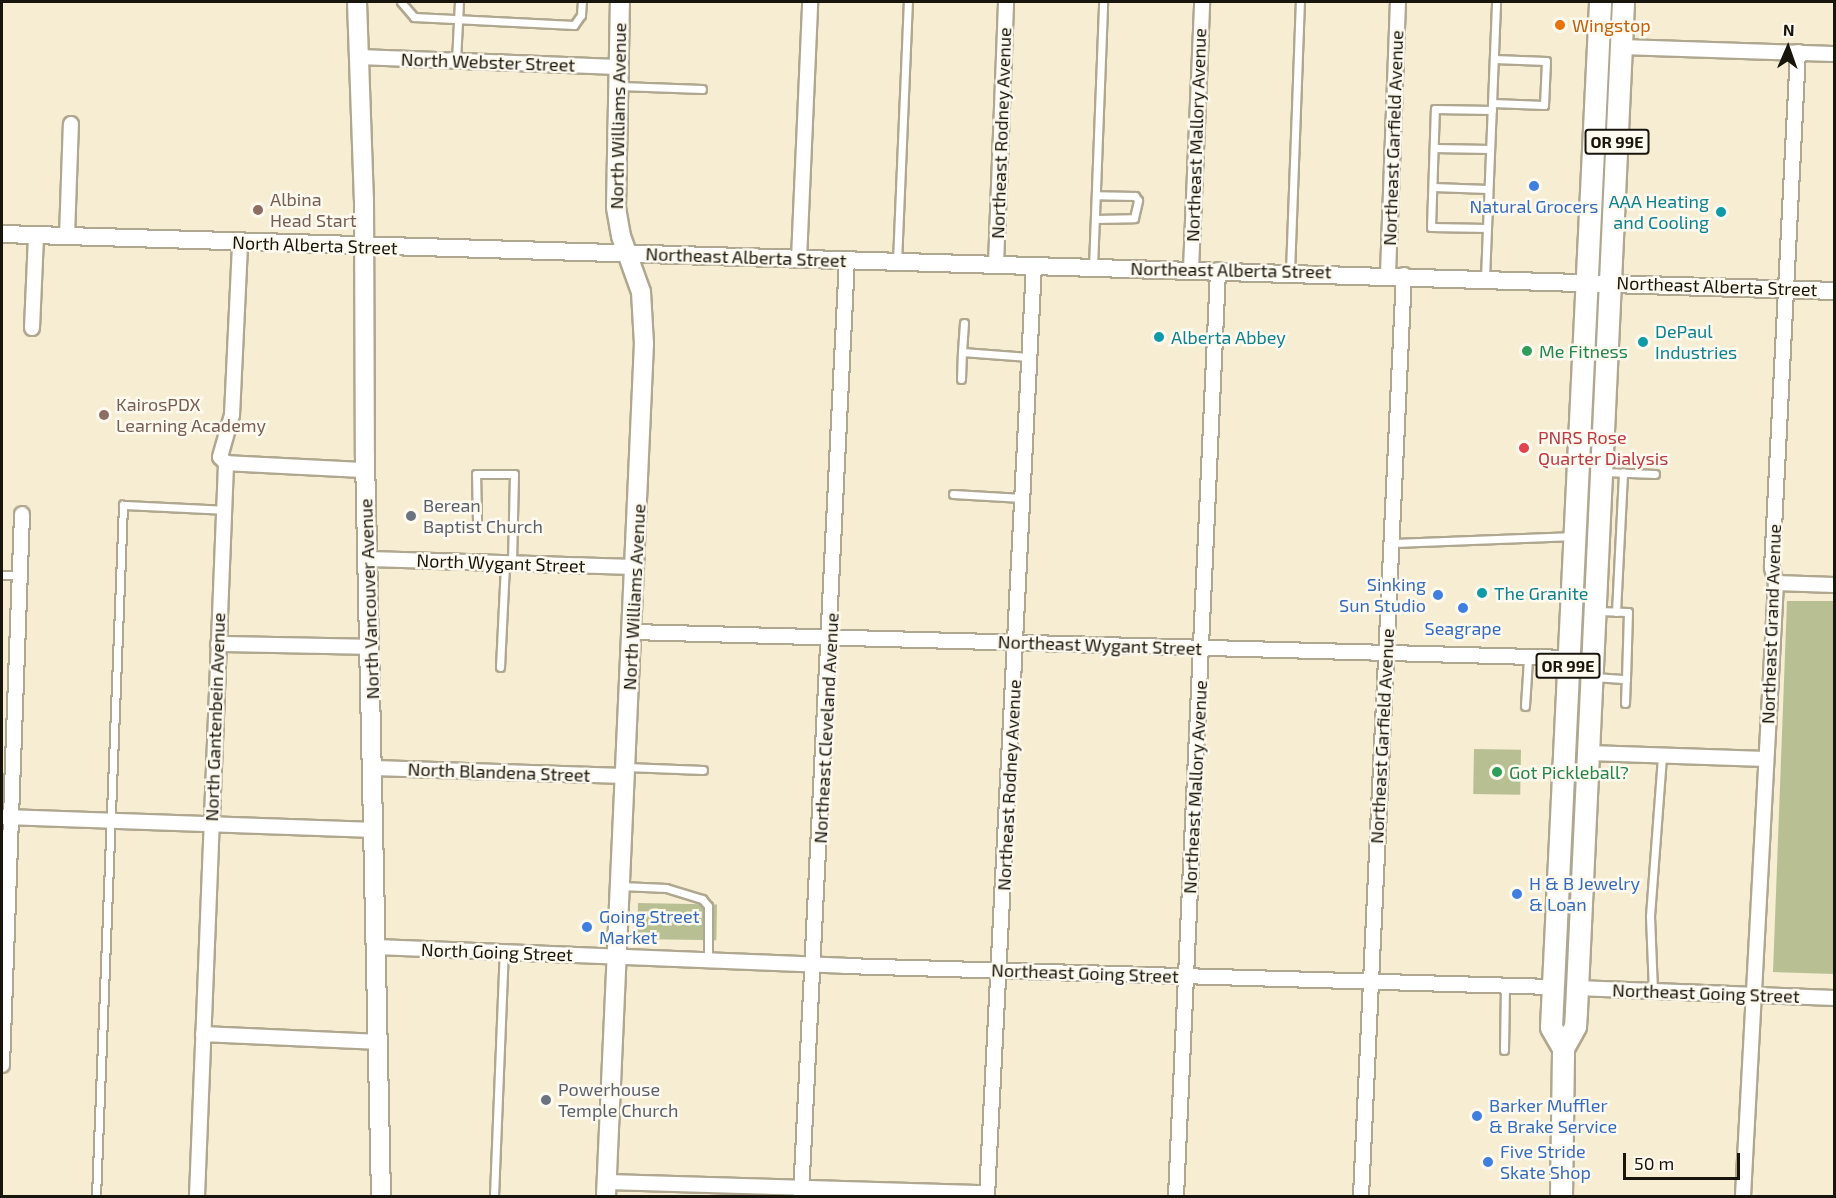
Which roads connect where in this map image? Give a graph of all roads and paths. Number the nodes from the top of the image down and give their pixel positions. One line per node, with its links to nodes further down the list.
1 (357, 2): 20 (main road, North Vancouver Avenue)
2 (401, 2): 16 (lane)
3 (459, 2): 16 (lane)
4 (582, 2): 16 (lane)
5 (620, 2): 23 (main road, North Williams Avenue)
6 (810, 2): 41 (street)
7 (908, 2): 43 (lane)
8 (1006, 2): 44 (street, Northeast Rodney Avenue)
9 (1103, 2): 32 (lane)
10 (1202, 2): 47 (street, Northeast Mallory Avenue)
11 (1300, 2): 49 (lane)
12 (1398, 2): 50 (street, Northeast Garfield Avenue)
13 (1496, 2): 21 (lane)
14 (1600, 2): 52 (main road, OR 99E)
15 (1623, 2): 17 (main road, OR 99E)
16 (458, 20): 22 (lane)
17 (1621, 47): 18 (street); 53 (main road, OR 99E)
18 (1798, 52): 19 (street); 54 (street, Northeast Grand Avenue)
19 (1834, 54)
20 (359, 57): 22 (street, North Webster Street); 39 (main road, North Vancouver Avenue)
21 (1494, 59): 26 (lane); 26 (lane)
22 (456, 61): 23 (street, North Webster Street)
23 (618, 67): 24 (main road, North Williams Avenue)
24 (617, 86): 25 (lane); 40 (main road, North Williams Avenue)
25 (702, 89)
26 (1492, 107): 28 (lane); 29 (lane)
27 (71, 124): 37 (street)
28 (1434, 147): 29 (lane); 30 (lane)
29 (1490, 149): 31 (lane)
30 (1433, 187): 31 (lane); 34 (lane)
31 (1488, 189): 34 (lane)
32 (1096, 195): 33 (lane); 33 (lane)
33 (1095, 219): 46 (lane)
34 (1487, 228): 51 (lane)
35 (2, 234): 36 (street, North Alberta Street)
36 (36, 235): 37 (street, North Alberta Street); 57 (street)
37 (67, 236): 38 (street, North Alberta Street)
38 (240, 243): 39 (street, North Alberta Street); 61 (street, North Gantenbein Avenue)
39 (364, 247): 40 (street, North Alberta Street); 62 (main road, North Vancouver Avenue)
40 (628, 254): 41 (street, Northeast Alberta Street); 75 (main road, North Williams Avenue)
41 (799, 259): 42 (street, Northeast Alberta Street)
42 (847, 260): 43 (street, Northeast Alberta Street); 82 (street, Northeast Cleveland Avenue)
43 (897, 261): 44 (street, Northeast Alberta Street)
44 (996, 264): 45 (street, Northeast Alberta Street)
45 (1034, 265): 46 (street, Northeast Alberta Street); 59 (street, Northeast Rodney Avenue)
46 (1093, 267): 47 (street, Northeast Alberta Street)
47 (1191, 269): 48 (street, Northeast Alberta Street)
48 (1218, 270): 49 (street, Northeast Alberta Street); 86 (street, Northeast Mallory Avenue)
49 (1290, 272): 50 (street, Northeast Alberta Street)
50 (1396, 274): 51 (street, Northeast Alberta Street); 72 (street, Northeast Garfield Avenue)
51 (1485, 278): 52 (street, Northeast Alberta Street)
52 (1586, 281): 53 (street, Northeast Alberta Street); 71 (main road, OR 99E)
53 (1610, 282): 54 (street, Northeast Alberta Street); 63 (main road, OR 99E)
54 (1786, 289): 55 (street, Northeast Alberta Street); 78 (street, Northeast Grand Avenue)
55 (1834, 291)
56 (964, 323): 58 (lane)
57 (32, 328)
58 (962, 352): 59 (lane); 60 (lane)
59 (1029, 357): 67 (street, Northeast Rodney Avenue)
60 (961, 379)
61 (226, 464): 62 (street); 68 (street, North Gantenbein Avenue)
62 (365, 470): 73 (main road, North Vancouver Avenue)
63 (1601, 472): 64 (lane); 80 (main road, OR 99E)
64 (1623, 472): 65 (lane); 80 (lane)
65 (1655, 474)
66 (953, 494): 67 (lane)
67 (1022, 498): 83 (street, Northeast Rodney Avenue)
68 (224, 510): 84 (street, North Gantenbein Avenue); 102 (lane)
69 (22, 514): 77 (street)
70 (477, 520): 74 (lane)
71 (1574, 536): 72 (lane); 89 (main road, OR 99E)
72 (1391, 543): 87 (street, Northeast Garfield Avenue)
73 (368, 559): 74 (street, North Wygant Street); 85 (main road, North Vancouver Avenue)
74 (508, 563): 75 (street, North Wygant Street); 90 (lane)
75 (635, 567): 81 (main road, North Williams Avenue)
76 (2, 575): 77 (lane)
77 (20, 575): 101 (street)
78 (1776, 583): 79 (street); 97 (street, Northeast Grand Avenue)
79 (1834, 585)
80 (1605, 611): 91 (main road, OR 99E); 92 (lane)
81 (632, 632): 82 (street, Northeast Wygant Street); 100 (main road, North Williams Avenue)
82 (831, 637): 83 (street, Northeast Wygant Street); 110 (street, Northeast Cleveland Avenue)
83 (1015, 642): 86 (street, Northeast Wygant Street); 111 (street, Northeast Rodney Avenue)
84 (218, 644): 85 (street); 103 (street, North Gantenbein Avenue)
85 (370, 647): 98 (main road, North Vancouver Avenue)
86 (1202, 648): 87 (street, Northeast Wygant Street); 112 (street, Northeast Mallory Avenue)
87 (1386, 653): 88 (street, Northeast Wygant Street); 113 (street, Northeast Garfield Avenue)
88 (1528, 657): 89 (street, Northeast Wygant Street); 94 (lane)
89 (1568, 658): 115 (main road, OR 99E)
90 (500, 667)
91 (1592, 677): 92 (lane); 95 (main road, OR 99E)
92 (1626, 679): 93 (lane)
93 (1625, 703)
94 (1525, 706)
95 (1588, 753): 96 (street); 116 (main road, OR 99E)
96 (1662, 755): 97 (street); 117 (lane)
97 (1766, 759): 118 (street, Northeast Grand Avenue)
98 (374, 768): 100 (street, North Blandena Street); 104 (main road, North Vancouver Avenue)
99 (703, 770): 100 (lane)
100 (626, 772): 105 (main road, North Williams Avenue)
101 (6, 817): 102 (street); 124 (street)
102 (111, 821): 103 (street); 128 (lane)
103 (211, 825): 104 (street); 120 (street, North Gantenbein Avenue)
104 (375, 830): 106 (main road, North Vancouver Avenue)
105 (621, 886): 108 (main road, North Williams Avenue); 109 (lane)
106 (377, 947): 107 (street, North Going Street); 121 (main road, North Vancouver Avenue)
107 (504, 952): 108 (street, North Going Street); 131 (lane)
108 (617, 957): 109 (street, Northeast Going Street); 125 (main road, North Williams Avenue)
109 (708, 960): 110 (street, Northeast Going Street)
110 (814, 965): 111 (street, Northeast Going Street); 126 (street, Northeast Cleveland Avenue)
111 (1000, 971): 112 (street, Northeast Going Street); 127 (street, Northeast Rodney Avenue)
112 (1186, 976): 113 (street, Northeast Going Street); 132 (street, Northeast Mallory Avenue)
113 (1370, 981): 114 (street, Northeast Going Street); 133 (street, Northeast Garfield Avenue)
114 (1504, 985): 115 (street, Northeast Going Street); 123 (lane)
115 (1552, 987): 122 (main road, OR 99E)
116 (1577, 988): 117 (street, Northeast Going Street); 122 (main road, OR 99E)
117 (1653, 991): 118 (street, Northeast Going Street)
118 (1752, 995): 119 (street, Northeast Going Street); 135 (street, Northeast Grand Avenue)
119 (1834, 998)
120 (203, 1034): 121 (street); 129 (street, North Gantenbein Avenue)
121 (379, 1042): 130 (main road, North Vancouver Avenue)
122 (1563, 1048): 134 (main road, OR 99E)
123 (1504, 1050)
124 (2, 1065)
125 (606, 1190): 126 (street)
126 (801, 1192): 127 (street)
127 (987, 1195)
128 (96, 1197)
129 (197, 1197)
130 (381, 1197)
131 (494, 1197)
132 (1176, 1197)
133 (1361, 1197)
134 (1561, 1197)
135 (1743, 1197)

